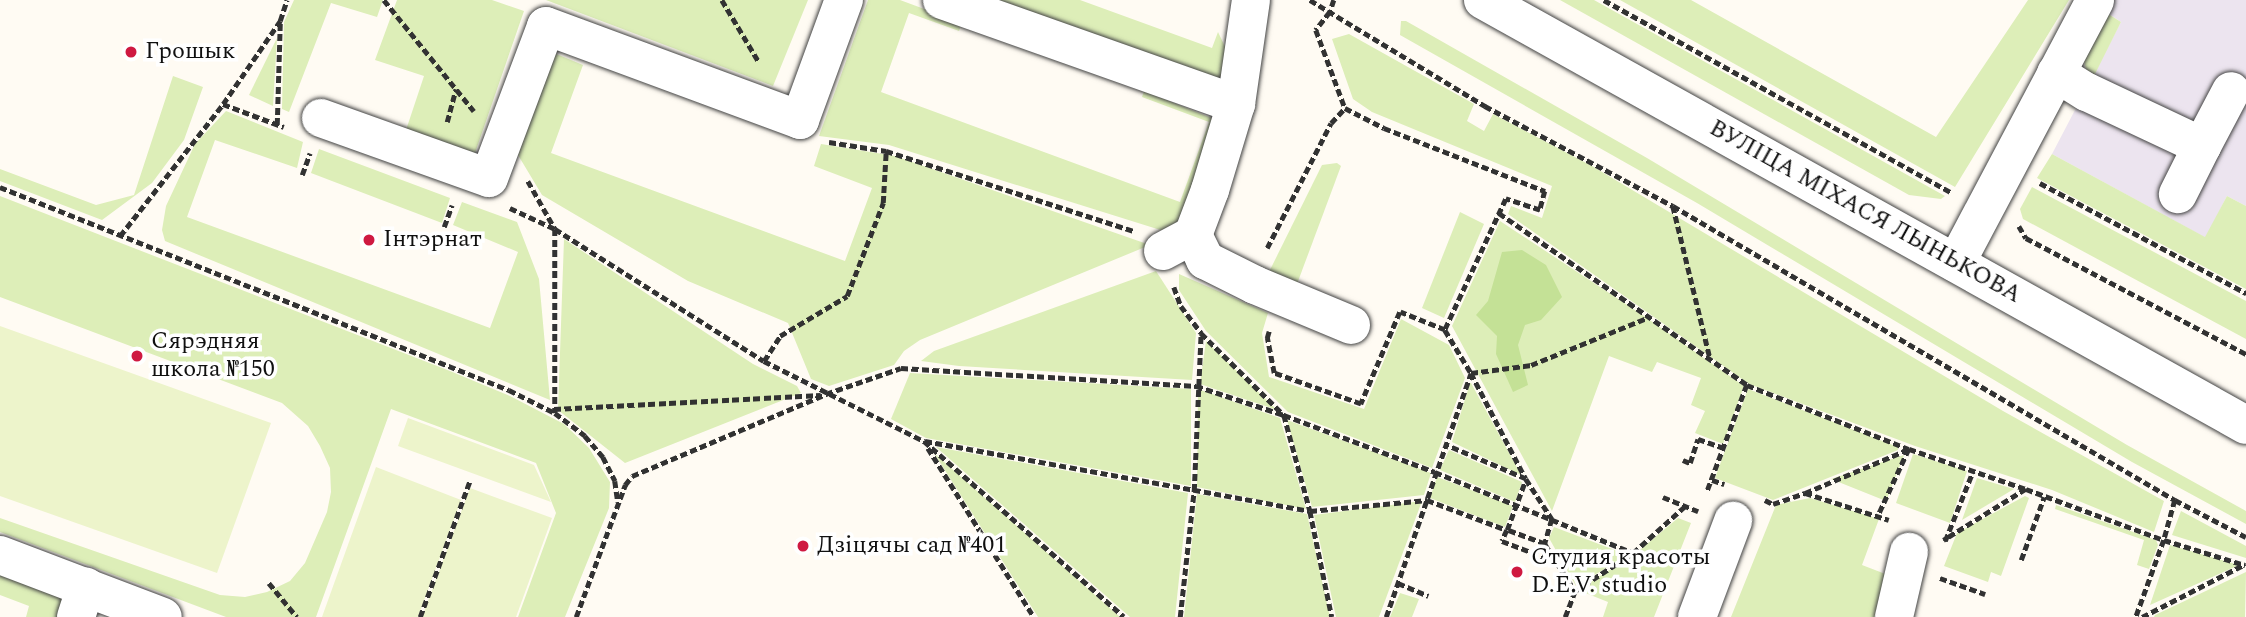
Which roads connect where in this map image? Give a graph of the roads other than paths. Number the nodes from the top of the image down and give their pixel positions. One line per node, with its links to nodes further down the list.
1 (844, 0): 9 (street)
2 (942, 0): 8 (street)
3 (1251, 0): 8 (street)
4 (1483, 0): 12 (street, ВУЛІЦА МІХАСЯ ЛЫНЬКОВА)
5 (2095, 0): 6 (street)
6 (2056, 73): 10 (street); 12 (street)
7 (2231, 91): 10 (street)
8 (1237, 104): 13 (street)
9 (321, 118)
10 (2202, 146): 11 (street)
11 (2178, 194)
12 (1956, 263): 14 (street, ВУЛІЦА МІХАСЯ ЛЫНЬКОВА)
13 (1351, 325)
14 (2246, 425)
15 (1732, 505): 20 (street)
16 (1919, 547): 21 (street)
17 (0, 555): 18 (street)
18 (81, 602): 19 (street)
19 (163, 617)
20 (1697, 617)
21 (1894, 617)

